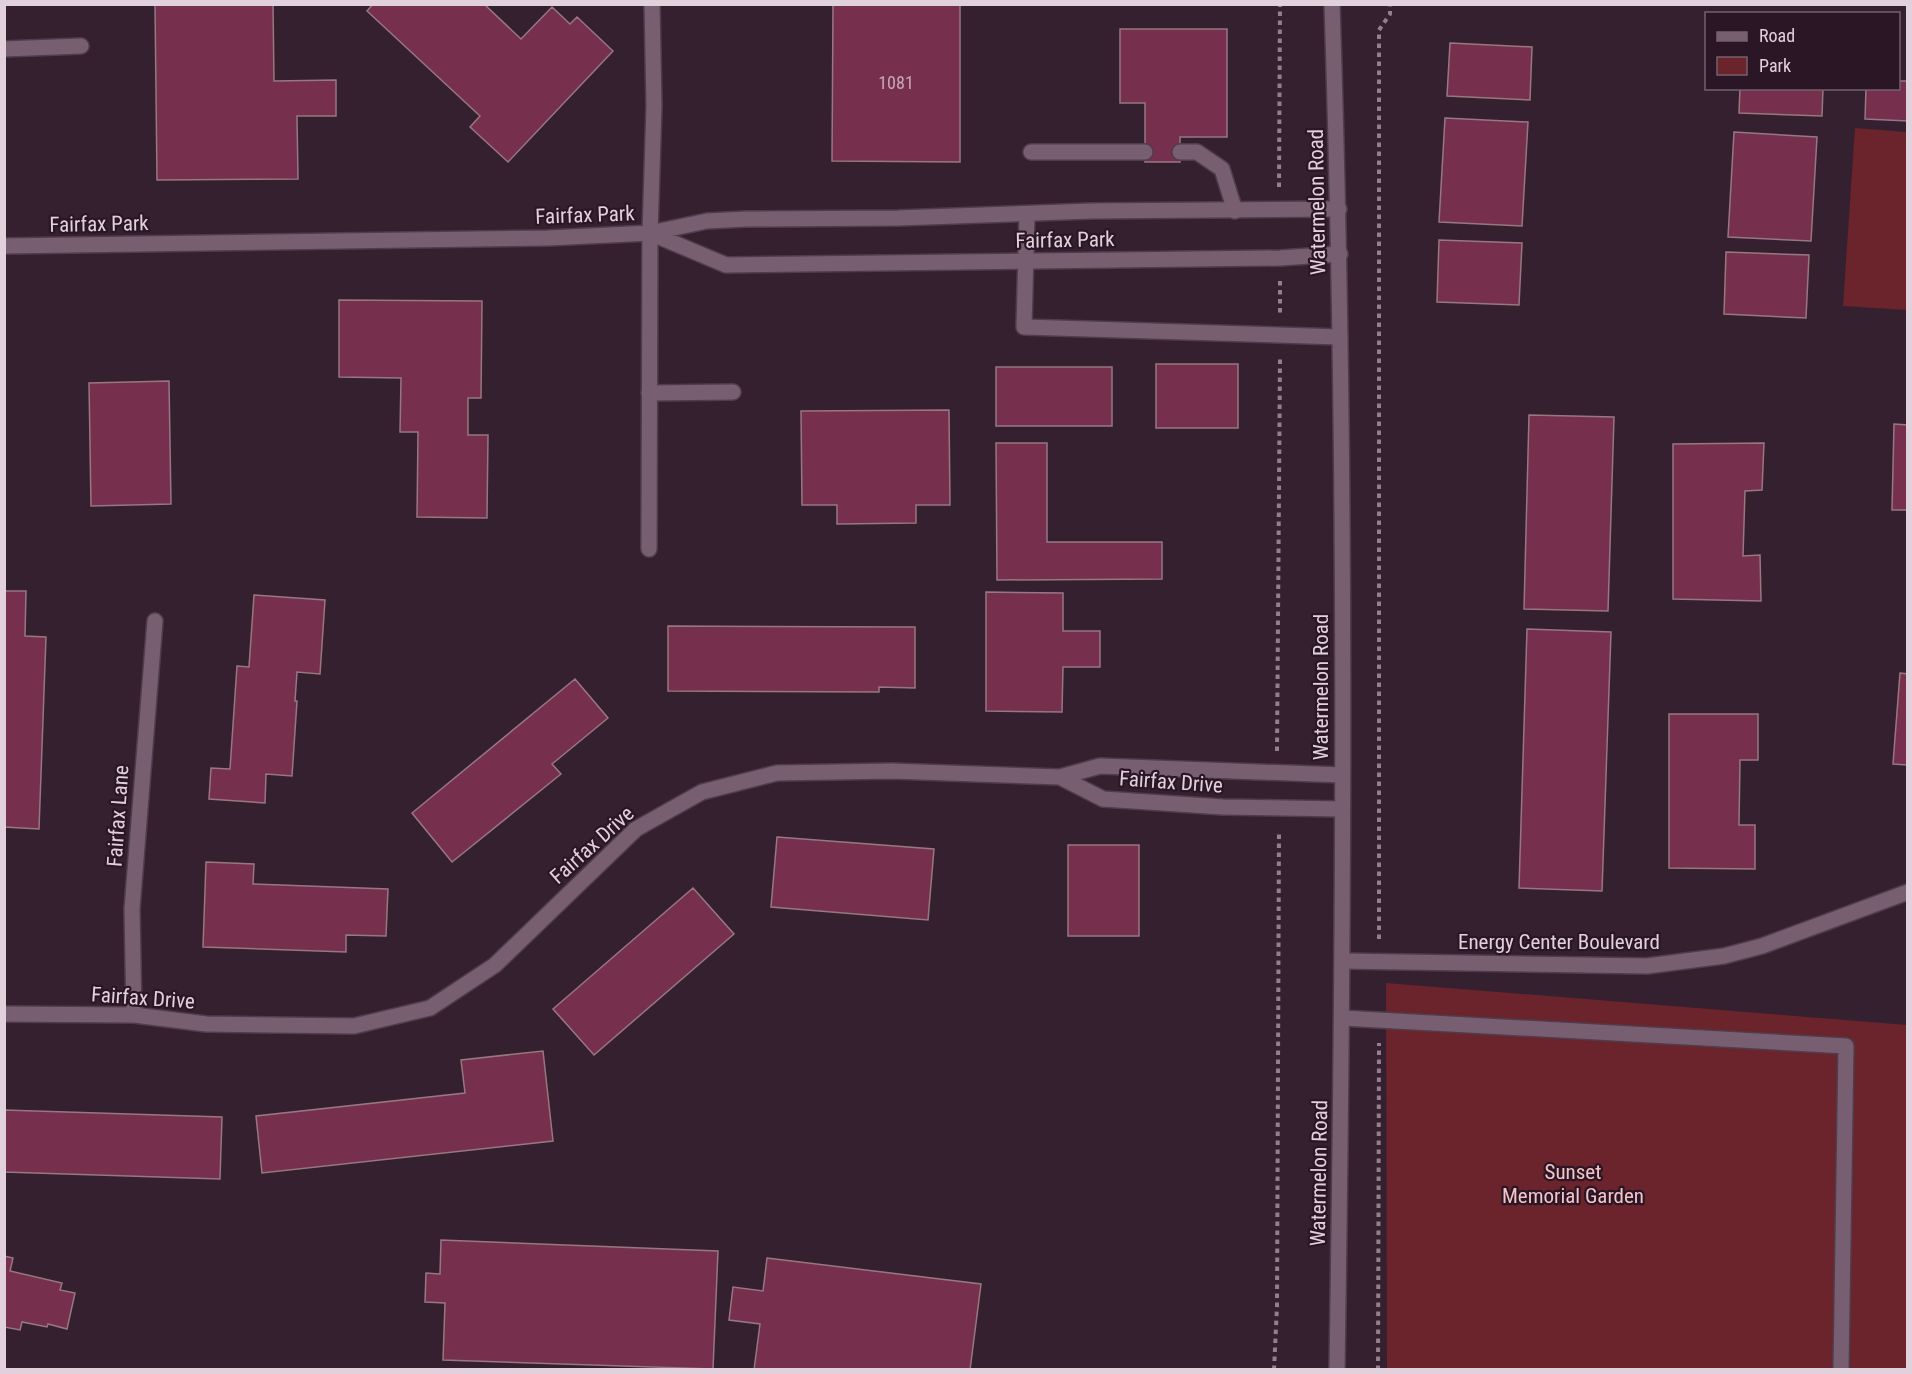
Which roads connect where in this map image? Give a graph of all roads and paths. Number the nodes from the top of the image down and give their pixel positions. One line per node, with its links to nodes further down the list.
1 (652, 4): 14 (street)
2 (1280, 4): 11 (path)
3 (1332, 4): 10 (street, Watermelon Road)
4 (1390, 4): 32 (path)
5 (81, 46): 6 (street)
6 (4, 49)
7 (1031, 152): 8 (street)
8 (1145, 152)
9 (1180, 152): 12 (street)
10 (1339, 209): 11 (street); 16 (street, Watermelon Road)
11 (1279, 211): 12 (street)
12 (1235, 212): 13 (street)
13 (1027, 214): 14 (street); 18 (street)
14 (650, 233): 15 (street, Fairfax Park); 18 (street, Fairfax Park); 22 (street)
15 (4, 246)
16 (1340, 254): 17 (street, Fairfax Park); 20 (street, Watermelon Road)
17 (1280, 258): 18 (street, Fairfax Park); 19 (path)
18 (1027, 262): 19 (street)
19 (1280, 335): 20 (street); 25 (path)
20 (1340, 337): 26 (street, Watermelon Road)
21 (733, 392): 22 (street)
22 (649, 393): 23 (street)
23 (649, 549)
24 (155, 621): 34 (street, Fairfax Lane)
25 (1277, 773): 26 (street); 27 (street)
26 (1342, 775): 29 (street, Watermelon Road)
27 (1060, 777): 28 (street, Fairfax Drive); 34 (street, Fairfax Drive)
28 (1279, 808): 29 (street, Fairfax Drive); 37 (path)
29 (1342, 809): 31 (street, Watermelon Road)
30 (1908, 892): 32 (street, Energy Center Boulevard)
31 (1342, 961): 32 (street, Energy Center Boulevard); 35 (street, Watermelon Road)
32 (1379, 961)
33 (4, 1014): 34 (street, Fairfax Drive)
34 (134, 1015)
35 (1342, 1018): 36 (street); 38 (street, Watermelon Road)
36 (1379, 1020): 39 (path); 40 (street)
37 (1274, 1370)
38 (1337, 1370)
39 (1378, 1370)
40 (1840, 1370)

